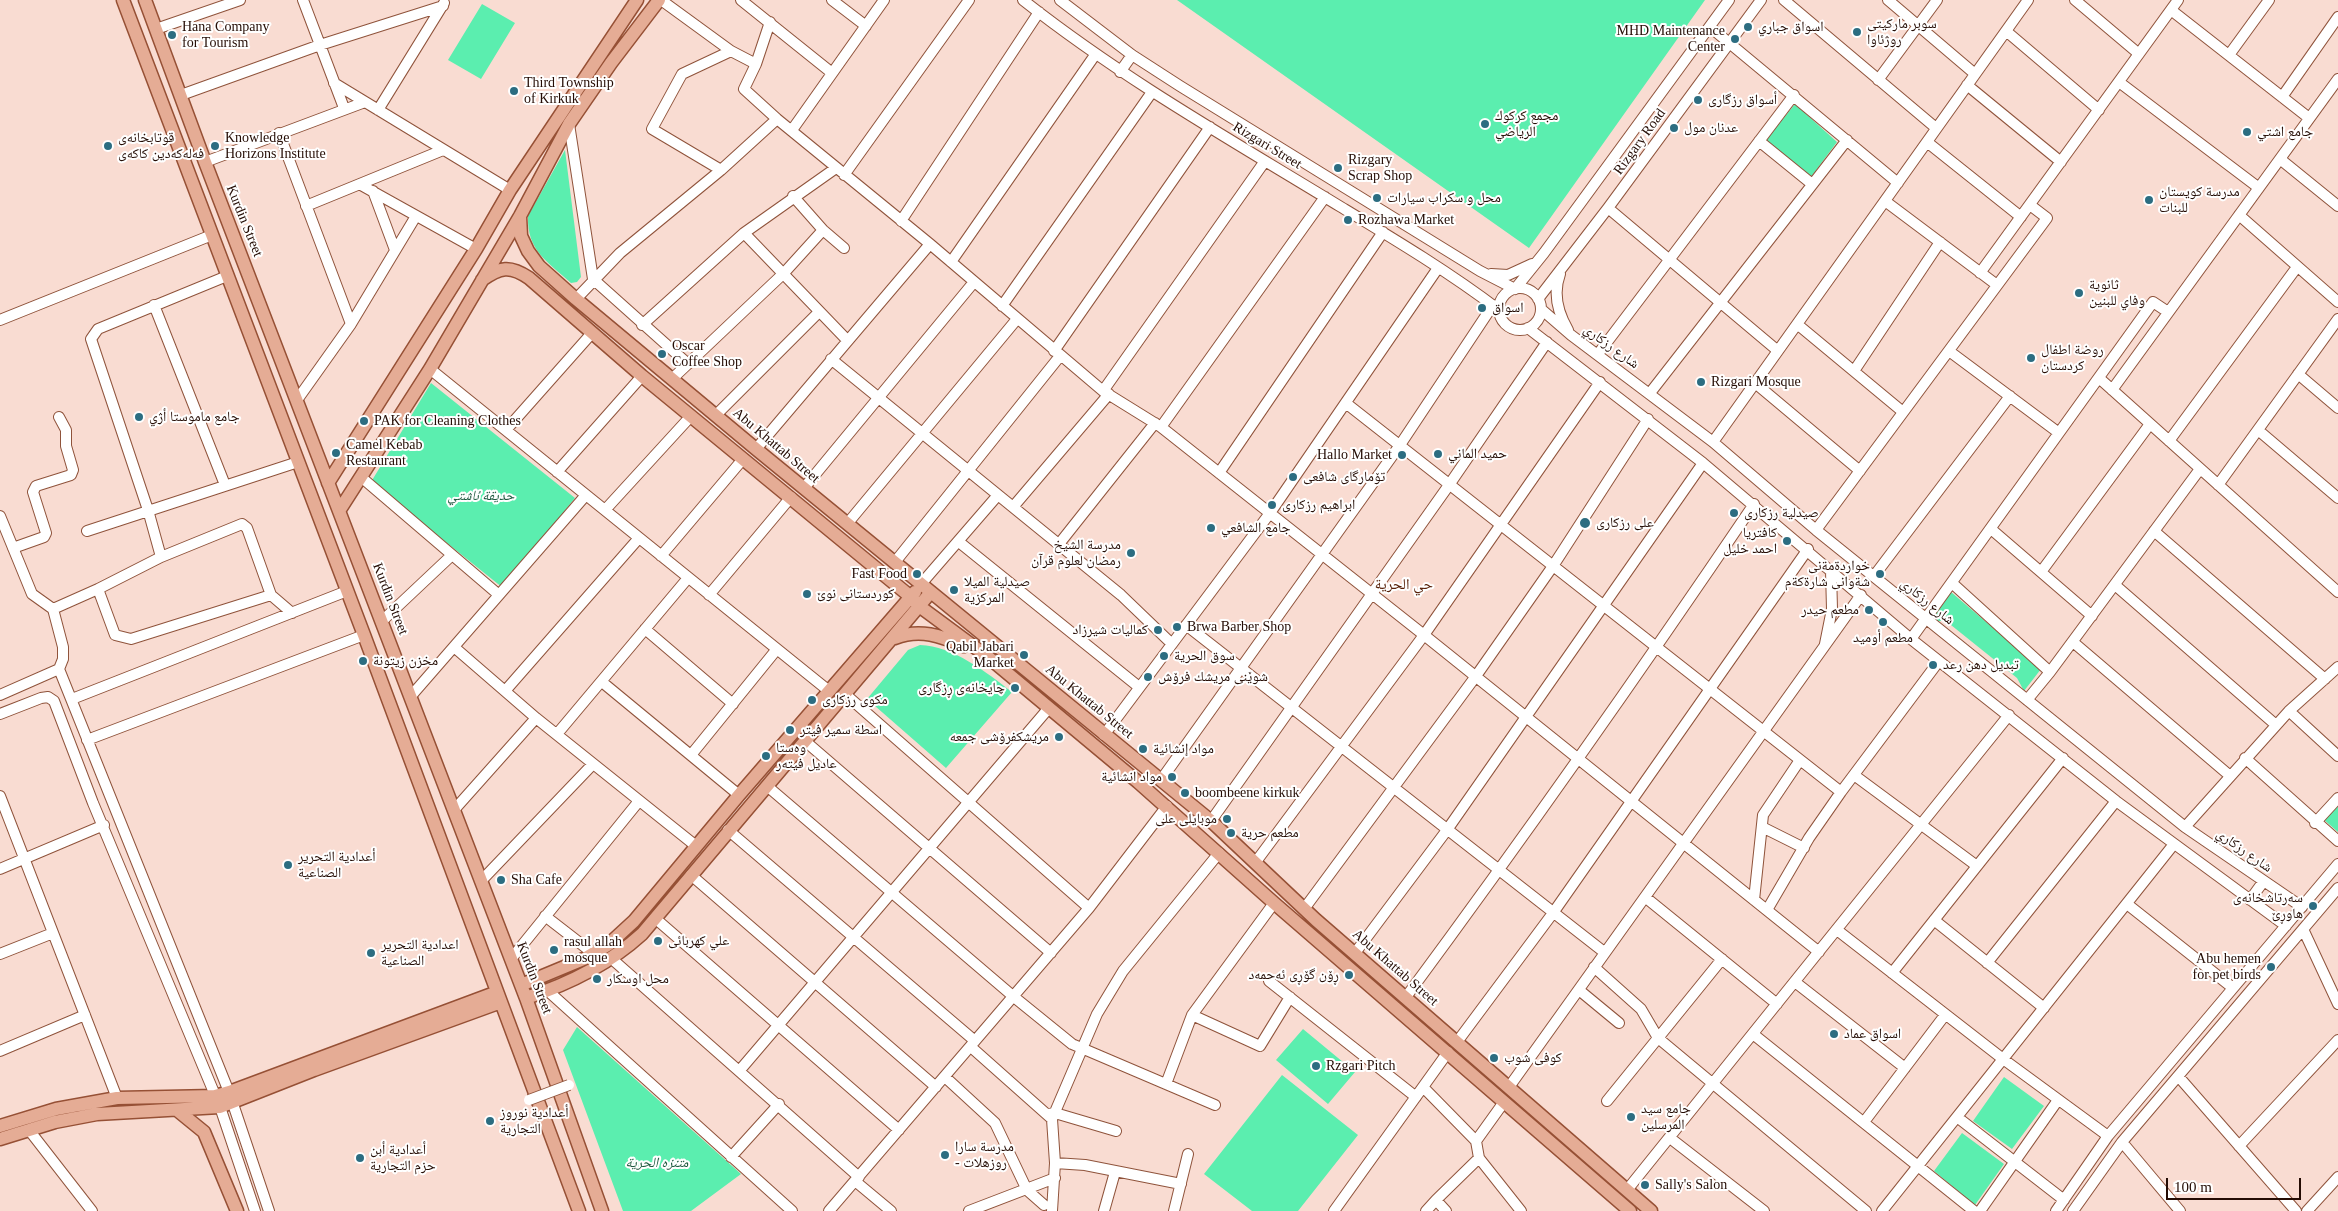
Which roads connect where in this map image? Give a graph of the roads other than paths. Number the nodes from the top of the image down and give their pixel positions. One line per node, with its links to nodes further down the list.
1 (123, 0): 95 (main road)
2 (145, 0): 31 (main road, Kurdin Street)
3 (240, 0): 31 (street)
4 (303, 0): 34 (street)
5 (637, 0): 78 (main road)
6 (660, 0): 35 (street); 59 (main road)
7 (741, 0): 23 (street)
8 (832, 0): 28 (street)
9 (884, 0): 28 (street)
10 (969, 0): 73 (street)
11 (1024, 0): 25 (street, Rizgari Street)
12 (1060, 0): 38 (street, Rizgari Street)
13 (1729, 0): 30 (street, Rizgary Road)
14 (1761, 0): 33 (street, Rizgary Road)
15 (1784, 0): 45 (street)
16 (1888, 0): 29 (street)
17 (1937, 0): 29 (street)
18 (2028, 0): 32 (street)
19 (2075, 0): 36 (street)
20 (2178, 0): 24 (street)
21 (2270, 0): 39 (street)
22 (444, 3): 34 (street); 55 (street)
23 (757, 5): 27 (street)
24 (2171, 10): 36 (street); 39 (street)
25 (1039, 12): 37 (street, Rizgari Street); 91 (street)
26 (2338, 17): 52 (street)
27 (770, 22): 40 (street); 42 (street)
28 (866, 26): 42 (street)
29 (1918, 26): 43 (street); 45 (street)
30 (1710, 28): 33 (street); 101 (street, Rizgary Road)
31 (156, 29): 50 (main road, Kurdin Street)
32 (2006, 31): 43 (street); 56 (street)
33 (1730, 42): 51 (street); 86 (street, Rizgary Road)
34 (320, 45): 47 (street); 50 (street)
35 (731, 51): 40 (street); 72 (street)
36 (2139, 54): 46 (street)
37 (1095, 55): 41 (street, Rizgari Street); 103 (street)
38 (1132, 55): 41 (street); 108 (street, Rizgari Street)
39 (2229, 55): 52 (street)
40 (756, 64): 58 (street)
41 (1120, 72): 49 (street, Rizgari Street)
42 (832, 73): 62 (street)
43 (1975, 74): 48 (street)
44 (2338, 78): 57 (street)
45 (1878, 80): 61 (street)
46 (2119, 82): 56 (street); 77 (street)
47 (334, 83): 53 (street); 54 (street)
48 (1967, 85): 61 (street); 71 (street)
49 (1152, 92): 60 (street, Rizgari Street); 125 (street)
50 (181, 95): 70 (main road, Kurdin Street)
51 (1794, 96): 64 (street); 65 (street)
52 (2282, 97): 57 (street)
53 (365, 102): 54 (street); 55 (street)
54 (344, 108): 63 (street)
55 (378, 110): 67 (street)
56 (2099, 110): 71 (street)
57 (2309, 118): 68 (street)
58 (777, 119): 62 (street); 72 (street)
59 (570, 124): 89 (main road); 113 (street)
60 (1210, 127): 69 (street, Rizgari Street); 142 (street)
61 (1936, 128): 66 (street)
62 (792, 130): 73 (street)
63 (279, 133): 70 (street); 85 (street)
64 (1846, 140): 74 (street); 75 (street)
65 (1760, 141): 75 (street); 102 (street)
66 (1927, 142): 74 (street); 90 (street)
67 (443, 150): 76 (street); 78 (street)
68 (2280, 159): 77 (street); 83 (street)
69 (1265, 161): 81 (street, Rizgari Street); 155 (street)
70 (205, 162): 118 (main road, Kurdin Street)
71 (2061, 162): 84 (street)
72 (721, 170): 113 (street)
73 (840, 171): 80 (street); 91 (street)
74 (1898, 183): 82 (street)
75 (1812, 184): 120 (street)
76 (361, 185): 79 (street); 85 (street)
77 (2259, 188): 87 (street)
78 (510, 190): 99 (main road)
79 (373, 191): 88 (street); 100 (street)
80 (793, 196): 92 (street); 94 (street)
81 (1325, 197): 93 (street, Rizgari Street); 168 (street)
82 (1884, 201): 96 (street); 133 (street)
83 (2336, 202)
84 (2030, 205): 90 (street); 116 (street)
85 (306, 206): 132 (street)
86 (1608, 208): 102 (street); 107 (street, Rizgary Road)
87 (2239, 215): 105 (street); 128 (street)
88 (416, 216): 99 (street); 100 (street)
89 (520, 216): 104 (main road, Abu Khattab Street); 114 (main road)
90 (2021, 217): 109 (street)
91 (901, 221): 97 (street)
92 (823, 230): 98 (street); 110 (street)
93 (1383, 232): 106 (street, Rizgari Street); 184 (street)
94 (744, 233): 110 (street); 134 (street)
95 (212, 235): 111 (main road); 130 (street)
96 (1940, 242): 109 (street); 147 (street)
97 (930, 244): 103 (street); 138 (street)
98 (844, 248)
99 (476, 249): 186 (main road)
100 (395, 250): 132 (street)
101 (1544, 253): 108 (street); 117 (street, Rizgary Road)
102 (1670, 260): 120 (street); 143 (street)
103 (951, 262): 115 (street)
104 (539, 266): 112 (main road); 119 (main road, Abu Khattab Street)
105 (2297, 267): 121 (street); 173 (street)
106 (1438, 268): 126 (street, Rizgari Street); 160 (street)
107 (1562, 268): 122 (street, Rizgary Road); 137 (street)
108 (1480, 271): 117 (street, Rizgari Street)
109 (1980, 272): 116 (street)
110 (784, 273): 127 (street); 145 (street)
111 (226, 276): 123 (street); 124 (main road)
112 (529, 278): 114 (main road, Abu Khattab Street); 136 (main road, Abu Khattab Street)
113 (593, 279): 119 (street); 134 (street)
114 (482, 280): 146 (main road)
115 (974, 282): 125 (street); 158 (street)
116 (1997, 285): 141 (street)
117 (1515, 289): 122 (street); 126 (street)
118 (258, 297): 124 (main road); 159 (main road, Kurdin Street)
119 (576, 299): 150 (main road, Abu Khattab Street)
120 (1720, 302): 140 (street); 156 (street)
121 (2338, 302)
122 (1539, 304): 135 (street); 137 (street, شارع رزكاري)
123 (154, 305): 187 (street); 197 (street)
124 (239, 305): 178 (main road)
125 (1002, 306): 129 (street)
126 (1496, 308): 135 (street); 175 (street)
127 (819, 312): 138 (street); 163 (street)
128 (2168, 312): 151 (street); 154 (street)
129 (1017, 319): 142 (street); 171 (street)
130 (0, 320)
131 (2338, 320): 148 (street)
132 (351, 324): 159 (street)
133 (1796, 324): 140 (street); 147 (street)
134 (642, 325): 145 (street)
135 (1528, 328): 139 (street)
136 (592, 333): 149 (main road, Abu Khattab Street); 169 (street)
137 (1571, 335): 143 (street, شارع رزكاري)
138 (847, 340): 144 (street)
139 (1547, 342): 152 (street); 188 (street)
140 (1778, 351): 153 (street)
141 (1948, 351): 157 (street); 162 (street)
142 (1057, 354): 155 (street); 181 (street)
143 (1598, 354): 156 (street, شارع رزكاري)
144 (831, 359): 158 (street); 176 (street)
145 (688, 364): 150 (street)
146 (430, 369): 169 (street); 185 (main road)
147 (1854, 371): 162 (street)
148 (2298, 374): 161 (street); 170 (street)
149 (642, 376): 164 (main road, Abu Khattab Street); 183 (street)
150 (673, 378): 163 (main road, Abu Khattab Street)
151 (2098, 378): 154 (street); 172 (street)
152 (1600, 382): 166 (street); 203 (street)
153 (1755, 383): 174 (street); 182 (street)
154 (2112, 390): 167 (street)
155 (1106, 393): 168 (street); 196 (street)
156 (1650, 393): 174 (street, شارع رزكاري)
157 (2010, 396): 172 (street); 221 (street)
158 (878, 397): 171 (street); 190 (street)
159 (297, 400): 186 (main road, Kurdin Street)
160 (1346, 404): 175 (street); 200 (street)
161 (2338, 408)
162 (1903, 412): 182 (street)
163 (716, 415): 176 (main road, Abu Khattab Street)
164 (691, 416): 177 (main road, Abu Khattab Street); 198 (street)
165 (59, 417): 211 (street)
166 (1648, 419): 179 (street); 218 (street)
167 (2150, 424): 173 (street); 220 (street)
168 (1158, 425): 184 (street); 210 (street)
169 (506, 430): 183 (street)
170 (2258, 430): 189 (street); 194 (street)
171 (922, 433): 181 (street); 202 (street)
172 (2060, 433): 204 (street)
173 (2169, 441): 180 (street)
174 (1713, 442): 205 (street, شارع رزكاري)
175 (1400, 446): 188 (street); 213 (street)
176 (756, 449): 190 (main road, Abu Khattab Street)
177 (743, 459): 193 (main road, Abu Khattab Street); 215 (street)
178 (298, 462): 187 (street); 227 (main road)
179 (1704, 463): 195 (street); 235 (street)
180 (2200, 469): 189 (street); 207 (street)
181 (969, 471): 192 (street); 217 (street)
182 (1860, 471): 205 (street)
183 (557, 472): 191 (street)
184 (1219, 473): 200 (street)
185 (361, 478): 199 (main road); 214 (street)
186 (328, 483): 199 (main road, Kurdin Street)
187 (225, 484): 197 (street)
188 (1449, 484): 203 (street); 229 (street)
189 (2218, 485): 228 (street)
190 (804, 488): 202 (main road, Abu Khattab Street)
191 (586, 495): 198 (street); 231 (street)
192 (998, 495): 196 (street); 209 (street)
193 (791, 497): 232 (street); 234 (main road, Abu Khattab Street)
194 (2338, 498)
195 (1754, 504): 212 (street); 250 (street)
196 (1013, 507): 210 (street)
197 (148, 510): 206 (street); 216 (street)
198 (605, 510): 208 (street)
199 (339, 511): 240 (main road, Kurdin Street)
200 (1270, 514): 213 (street); 241 (street)
201 (0, 516): 211 (street)
202 (847, 524): 217 (main road, Abu Khattab Street)
203 (1500, 524): 218 (street); 244 (street)
204 (1991, 529): 220 (street); 223 (street)
205 (1816, 530): 221 (street, شارع رزكاري)
206 (88, 531)
207 (2154, 532): 224 (street); 261 (street)
208 (640, 538): 215 (street); 268 (street)
209 (959, 542): 225 (street); 265 (street)
210 (1059, 544): 248 (street)
211 (13, 548): 236 (street)
212 (1808, 550): 219 (street); 266 (street)
213 (1322, 555): 229 (street); 255 (street)
214 (451, 556): 231 (street); 240 (street)
215 (661, 556): 222 (street)
216 (161, 557): 226 (street); 230 (street)
217 (894, 562): 225 (main road, Abu Khattab Street)
218 (1553, 566): 235 (street); 259 (street)
219 (1831, 570): 233 (street); 252 (street)
220 (2041, 572): 238 (street)
221 (1874, 576): 239 (street, شارع رزكاري)
222 (688, 578): 232 (street); 242 (street)
223 (1952, 583): 239 (street); 258 (street)
224 (2115, 585): 238 (street); 283 (street)
225 (926, 588): 234 (main road); 286 (main road, Abu Khattab Street)
226 (98, 589): 230 (street); 236 (street)
227 (347, 591): 237 (street); 243 (main road)
228 (2338, 592)
229 (1372, 594): 244 (street); 276 (street)
230 (271, 595): 237 (street)
231 (499, 595): 249 (street)
232 (709, 595): 251 (street)
233 (1861, 596): 246 (street); 252 (street)
234 (915, 602): 245 (main road); 253 (main road, Abu Khattab Street); 269 (main road)
235 (1605, 606): 250 (street); 281 (street)
236 (52, 609): 257 (street)
237 (292, 614): 273 (street)
238 (2092, 616): 247 (street)
239 (1926, 619): 246 (street); 274 (street, شارع رزكاري)
240 (382, 621): 260 (main road, Kurdin Street)
241 (1186, 625): 248 (street); 255 (street)
242 (645, 629): 262 (street); 275 (street)
243 (364, 635): 263 (main road); 287 (street)
244 (1424, 635): 259 (street); 289 (street)
245 (893, 639): 253 (main road); 270 (main road)
246 (1911, 639): 254 (street)
247 (2073, 642): 258 (street); 299 (street)
248 (1172, 644): 265 (street)
249 (454, 647): 268 (street); 272 (street)
250 (1657, 648): 266 (street); 292 (street)
251 (777, 649): 269 (street); 275 (street)
252 (1824, 649): 284 (street)
253 (988, 657): 277 (main road, Abu Khattab Street)
254 (1940, 661): 280 (street); 298 (street)
255 (1240, 668): 276 (street); 300 (street)
256 (2338, 668): 261 (street)
257 (59, 669): 267 (street); 273 (street)
258 (2050, 672): 274 (street)
259 (1476, 676): 281 (street); 303 (street)
260 (403, 678): 263 (main road); 272 (main road, Kurdin Street)
261 (2325, 679): 278 (street)
262 (602, 682): 285 (street); 290 (street)
263 (382, 686): 379 (main road)
264 (0, 687): 267 (street)
265 (1139, 687): 286 (street)
266 (1711, 690): 284 (street); 310 (street)
267 (11, 691): 271 (street)
268 (505, 691): 282 (street)
269 (829, 691): 305 (main road)
270 (845, 694): 288 (main road); 313 (street)
271 (0, 695)
272 (411, 696): 315 (main road, Kurdin Street)
273 (72, 699): 287 (street)
274 (2028, 700): 321 (street, شارع رزكاري)
275 (733, 704): 290 (street)
276 (1292, 708): 289 (street); 316 (street)
277 (1048, 709): 301 (main road, Abu Khattab Street); 313 (street)
278 (2289, 711): 283 (street); 291 (street)
279 (0, 714): 312 (street)
280 (2009, 714): 293 (street); 319 (street)
281 (1526, 716): 292 (street); 323 (street)
282 (536, 718): 285 (street); 315 (street)
283 (2276, 725): 294 (street)
284 (1764, 731): 295 (street); 325 (street)
285 (557, 734): 296 (street)
286 (1104, 735): 297 (main road, Abu Khattab Street)
287 (87, 740): 307 (street)
288 (805, 741): 302 (main road); 328 (street)
289 (1340, 746): 303 (street); 332 (street)
290 (692, 755): 305 (street)
291 (2338, 756)
292 (1578, 758): 310 (street); 336 (street)
293 (2063, 758): 311 (street); 334 (street)
294 (2245, 758): 299 (street); 317 (street)
295 (1800, 760): 304 (street); 320 (street)
296 (593, 764): 309 (street); 338 (street)
297 (1148, 769): 300 (main road, Abu Khattab Street); 301 (main road)
298 (1854, 775): 304 (street); 319 (street)
299 (2229, 775): 321 (street)
300 (1161, 780): 316 (main road, Abu Khattab Street)
301 (1138, 782): 314 (main road, Abu Khattab Street)
302 (767, 786): 322 (main road); 341 (street)
303 (1394, 788): 323 (street); 349 (street)
304 (1841, 792): 329 (street)
305 (739, 795): 327 (main road)
306 (0, 796): 331 (street)
307 (109, 797): 312 (street); 413 (street)
308 (2338, 798): 317 (street)
309 (639, 801): 327 (street); 352 (street)
310 (1632, 801): 325 (street); 351 (street)
311 (2116, 801): 326 (street); 369 (street)
312 (93, 803): 318 (street)
313 (968, 803): 328 (street); 348 (street)
314 (1167, 806): 330 (main road, Abu Khattab Street); 348 (street)
315 (454, 810): 338 (main road, Kurdin Street)
316 (1211, 822): 332 (main road, Abu Khattab Street)
317 (2315, 822): 324 (street)
318 (104, 825): 331 (street); 419 (street)
319 (1922, 825): 334 (street); 357 (street)
320 (1762, 827): 329 (street); 343 (street)
321 (2185, 827): 339 (street, شارع رزكاري)
322 (728, 830): 337 (main road); 359 (street)
323 (1448, 830): 336 (street); 363 (street)
324 (2338, 842)
325 (1684, 844): 342 (street); 343 (street)
326 (2174, 844): 344 (street); 346 (street)
327 (696, 846): 365 (main road)
328 (929, 848): 341 (street); 362 (street)
329 (1804, 848): 350 (street)
330 (1219, 853): 345 (main road, Abu Khattab Street); 399 (street)
331 (24, 858): 335 (street); 358 (street)
332 (1255, 863): 349 (main road, Abu Khattab Street)
333 (2338, 864): 347 (street)
334 (1977, 866): 354 (street)
335 (0, 869)
336 (1500, 871): 351 (street); 383 (street)
337 (691, 875): 353 (main road); 373 (street)
338 (481, 881): 366 (main road, Kurdin Street)
339 (2263, 882): 344 (street); 347 (street, شارع رزكاري)
340 (2338, 888): 356 (street)
341 (892, 892): 359 (street); 381 (street)
342 (1645, 897): 360 (street); 368 (street)
343 (1754, 900): 350 (street)
344 (2250, 900): 355 (street)
345 (1274, 903): 389 (street); 393 (main road, Abu Khattab Street)
346 (2127, 904): 376 (street); 386 (street)
347 (2302, 907): 355 (street)
348 (1089, 908): 362 (street)
349 (1304, 909): 363 (main road, Abu Khattab Street)
350 (1767, 910): 361 (street)
351 (1553, 913): 360 (street); 397 (street)
352 (545, 916): 365 (street); 366 (street)
353 (656, 919): 367 (main road); 392 (street)
354 (1934, 920): 369 (street); 371 (street)
355 (2286, 926): 376 (street)
356 (2303, 929): 385 (street); 405 (street)
357 (1837, 930): 361 (street); 371 (street)
358 (53, 933): 364 (street); 388 (street)
359 (854, 937): 373 (street); 398 (street)
360 (1604, 952): 370 (street)
361 (1819, 952): 374 (street)
362 (1051, 953): 381 (street)
363 (1355, 953): 383 (main road, Abu Khattab Street)
364 (0, 954)
365 (594, 954): 375 (main road)
366 (511, 959): 375 (main road, Kurdin Street)
367 (612, 959): 378 (main road); 404 (street)
368 (1722, 959): 384 (street); 395 (street)
369 (1988, 962): 386 (street)
370 (1594, 966): 377 (street); 395 (street)
371 (1892, 973): 387 (street)
372 (1268, 981): 382 (street)
373 (815, 982): 392 (street); 410 (street)
374 (1795, 982): 384 (street); 403 (street)
375 (521, 985): 380 (main road, Kurdin Street)
376 (2233, 988): 416 (street)
377 (1579, 990): 391 (street); 412 (street)
378 (548, 991): 380 (main road); 440 (street)
379 (499, 997): 413 (main road); 452 (main road)
380 (526, 998): 449 (main road, Kurdin Street)
381 (1014, 998): 398 (street); 399 (street)
382 (1290, 998): 389 (street); 414 (street)
383 (1406, 998): 390 (main road, Abu Khattab Street)
384 (1778, 1004): 394 (street)
385 (2338, 1004)
386 (2044, 1008): 402 (street)
387 (1946, 1014): 402 (street); 403 (street)
388 (85, 1015): 400 (street); 415 (street)
389 (1192, 1015): 407 (street)
390 (1435, 1023): 393 (main road); 397 (main road, Abu Khattab Street)
391 (1619, 1023)
392 (778, 1026): 404 (street); 431 (street)
393 (1427, 1033): 401 (main road, Abu Khattab Street)
394 (1753, 1034): 409 (street); 428 (street)
395 (1658, 1038): 409 (street); 420 (street)
396 (2338, 1040): 438 (street)
397 (1457, 1042): 412 (main road, Abu Khattab Street)
398 (973, 1044): 406 (street); 426 (street)
399 (1082, 1048): 407 (street); 426 (street)
400 (0, 1050)
401 (1448, 1052): 411 (street); 421 (main road, Abu Khattab Street)
402 (2003, 1059): 418 (street); 427 (street)
403 (1904, 1068): 428 (street)
404 (740, 1070): 422 (street)
405 (2178, 1076): 424 (street); 438 (street)
406 (945, 1077): 410 (street); 453 (street)
407 (1166, 1084): 423 (street)
408 (569, 1085): 417 (street, bridge)
409 (1712, 1085): 434 (street); 477 (street)
410 (936, 1087): 431 (street)
411 (1423, 1087): 414 (street); 436 (street)
412 (1509, 1087): 454 (main road, Abu Khattab Street)
413 (230, 1097): 419 (main road); 462 (street)
414 (1416, 1097): 470 (street)
415 (117, 1098): 419 (main road); 429 (main road)
416 (2140, 1098): 424 (street); 433 (street)
417 (529, 1100)
418 (2058, 1100): 433 (street); 442 (street)
419 (217, 1101): 425 (main road); 461 (street)
420 (1607, 1101)
421 (1504, 1102): 436 (street); 474 (main road, Abu Khattab Street)
422 (779, 1104): 440 (street); 448 (street)
423 (1215, 1105)
424 (2151, 1108): 437 (street)
425 (178, 1110): 430 (main road); 460 (main road)
426 (1051, 1116): 432 (street); 443 (street)
427 (1957, 1117): 442 (street); 444 (street)
428 (1864, 1122): 444 (street)
429 (0, 1126)
430 (29, 1130): 435 (main road); 459 (street)
431 (900, 1130): 448 (street)
432 (1116, 1131)
433 (2108, 1136): 456 (street)
434 (1670, 1138): 454 (street); 476 (street)
435 (0, 1139)
436 (1476, 1141): 441 (street)
437 (2122, 1142): 482 (street); 483 (street)
438 (2239, 1146): 484 (street)
439 (1188, 1154): 450 (street)
440 (731, 1157): 465 (street)
441 (1479, 1158): 455 (street); 473 (street)
442 (2014, 1162): 456 (street); 480 (street)
443 (1055, 1163): 445 (street); 447 (street)
444 (1918, 1168): 478 (street); 479 (street)
445 (1115, 1172): 450 (street); 468 (street)
446 (2338, 1177): 485 (street)
447 (1055, 1178): 451 (street); 457 (street)
448 (857, 1179): 466 (street); 467 (street)
449 (591, 1180): 452 (main road); 464 (main road, Kurdin Street)
450 (1181, 1184): 469 (street)
451 (1038, 1186): 453 (street); 457 (street)
452 (570, 1188): 463 (main road)
453 (1027, 1190): 457 (street); 458 (street)
454 (1627, 1190): 475 (main road, Abu Khattab Street)
455 (1436, 1200): 471 (street); 472 (street)
456 (2064, 1200): 481 (street)
457 (1048, 1209)
458 (972, 1210)
459 (92, 1211)
460 (237, 1211)
461 (255, 1211)
462 (269, 1211)
463 (579, 1211)
464 (602, 1211)
465 (792, 1211)
466 (829, 1211)
467 (891, 1211)
468 (1104, 1211)
469 (1174, 1211)
470 (1334, 1211)
471 (1426, 1211)
472 (1446, 1211)
473 (1521, 1211)
474 (1630, 1211)
475 (1651, 1211)
476 (1764, 1211)
477 (1866, 1211)
478 (1882, 1211)
479 (1974, 1211)
480 (1980, 1211)
481 (2056, 1211)
482 (2073, 1211)
483 (2180, 1211)
484 (2296, 1211)
485 (2307, 1211)

